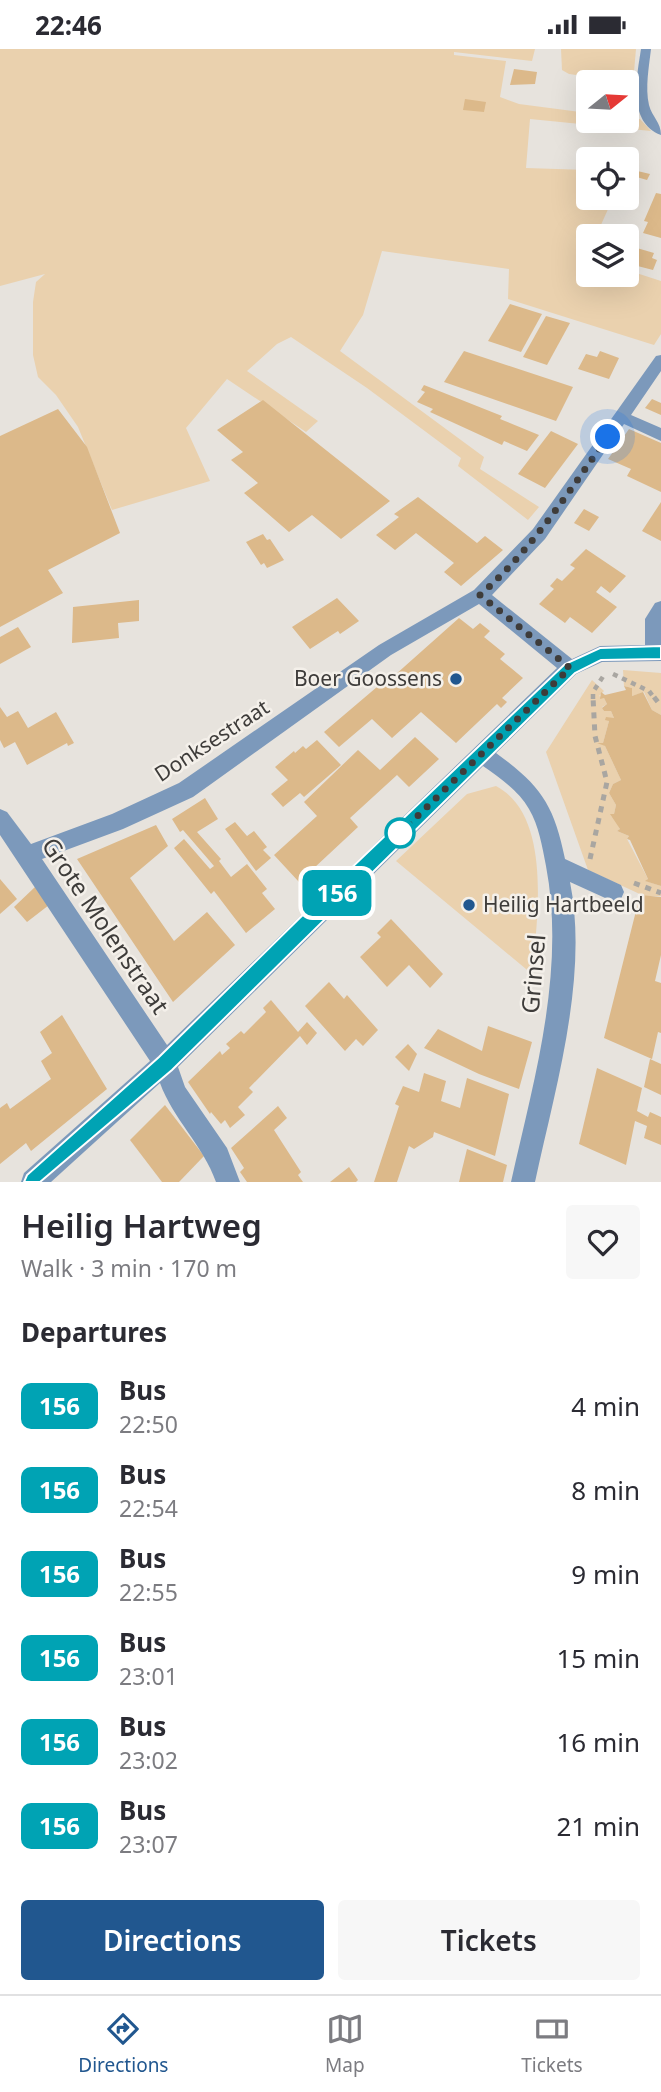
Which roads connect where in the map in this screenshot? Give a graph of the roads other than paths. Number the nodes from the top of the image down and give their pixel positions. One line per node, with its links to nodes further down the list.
1 (646, 49): 2 (street)
2 (661, 131)
3 (661, 360): 4 (street, Donksestraat)
4 (622, 417): 5 (street); 6 (street, Donksestraat)
5 (661, 435)
6 (480, 595): 9 (street); 12 (street, Donksestraat)
7 (661, 608): 8 (street)
8 (658, 652): 9 (street)
9 (570, 668): 10 (street)
10 (484, 754): 13 (street, Grinsel); 15 (street)
11 (0, 819): 12 (street, Grote Molenstraat)
12 (27, 855): 15 (street, Grote Molenstraat)
13 (558, 866): 14 (street); 18 (street, Grinsel)
14 (614, 893)
15 (165, 1063): 16 (street); 17 (street, Grote Molenstraat)
16 (33, 1182)
17 (228, 1182)
18 (523, 1182)

